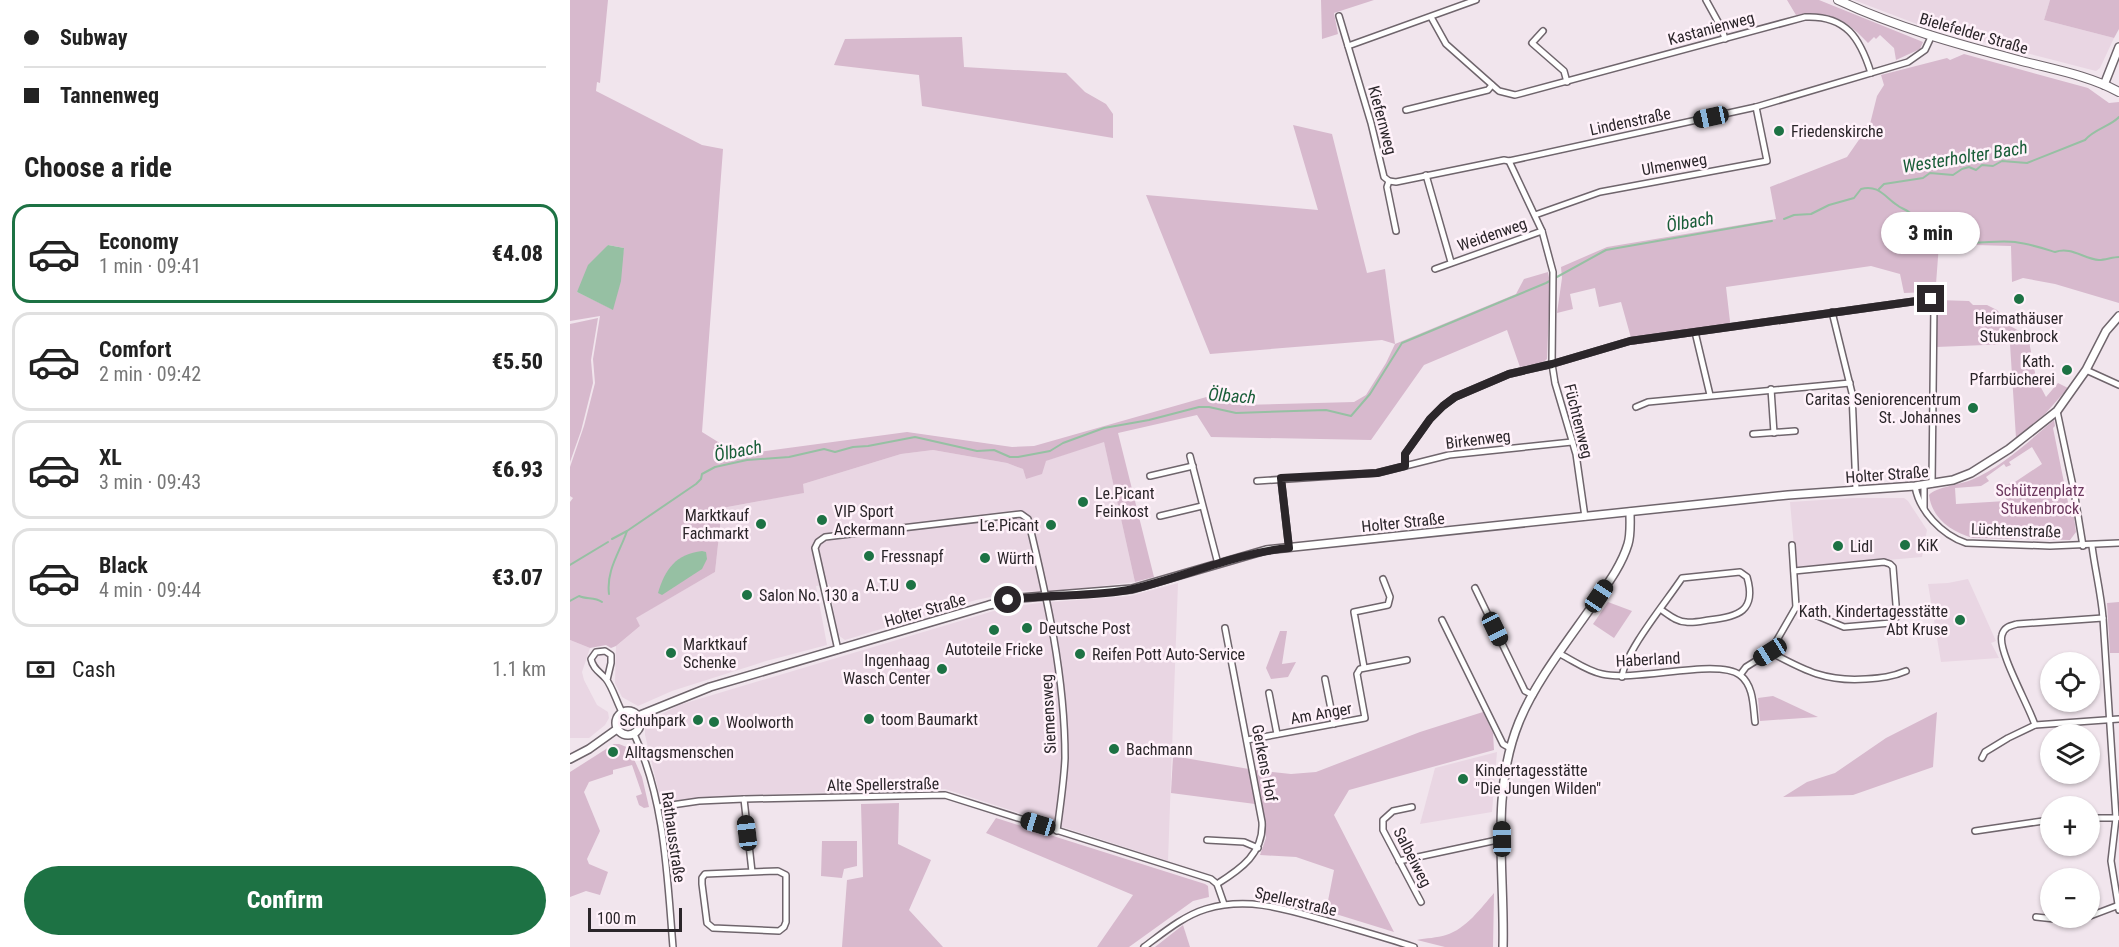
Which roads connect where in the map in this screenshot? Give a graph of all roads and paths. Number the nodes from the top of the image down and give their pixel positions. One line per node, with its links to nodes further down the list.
1 (1476, 0): 5 (street)
2 (1706, 0): 8 (street)
3 (1838, 0): 7 (main road, Bielefelder Straße)
4 (1339, 16): 9 (street, Kiefernweg)
5 (1431, 17): 9 (street); 14 (street)
6 (1543, 31): 12 (street)
7 (1932, 35): 11 (street, Lindenstraße); 13 (main road, Bielefelder Straße)
8 (1725, 39): 11 (street, Kastanienweg); 12 (street, Kastanienweg)
9 (1348, 46): 20 (street, Kiefernweg)
10 (2119, 47): 13 (street)
11 (1871, 73): 16 (street, Lindenstraße)
12 (1567, 82): 14 (street, Kastanienweg)
13 (2104, 85): 15 (main road, Bielefelder Straße)
14 (1492, 86): 17 (street)
15 (2119, 92)
16 (1756, 107): 18 (street, Lindenstraße); 21 (street, Ulmenweg)
17 (1406, 110)
18 (1509, 161): 19 (street, Lindenstraße); 21 (street, Füchtenweg)
19 (1426, 175): 20 (street, Lindenstraße); 24 (street, Weidenweg)
20 (1389, 182): 22 (street, Kiefernweg)
21 (1535, 215): 23 (street, Füchtenweg)
22 (1396, 231)
23 (1542, 231): 24 (street, Weidenweg); 29 (street, Füchtenweg)
24 (1451, 262): 25 (street, Weidenweg)
25 (1434, 269)
26 (1832, 312): 28 (street); 31 (street); 47 (street)
27 (2119, 316): 30 (street, Holter Straße)
28 (1695, 332): 29 (street); 34 (street)
29 (1552, 364): 40 (street, Füchtenweg); 43 (street)
30 (2086, 370): 32 (street); 36 (street, Holter Straße)
31 (1850, 382): 33 (street); 49 (street)
32 (2119, 385)
33 (1771, 389): 34 (street); 38 (street)
34 (1710, 395): 35 (street)
35 (1636, 407)
36 (2057, 411): 47 (street, Holter Straße); 57 (street)
37 (1795, 430): 38 (street)
38 (1774, 433): 39 (street)
39 (1753, 434)
40 (1572, 442): 43 (street, Birkenweg); 54 (street, Füchtenweg)
41 (1190, 456): 42 (street)
42 (1193, 466): 44 (street); 50 (street)
43 (1405, 466): 45 (street, Birkenweg)
44 (1150, 476)
45 (1281, 478): 46 (street, Birkenweg); 59 (street)
46 (1257, 481)
47 (1928, 485): 48 (street, Holter Straße); 51 (street)
48 (1915, 486): 49 (street, Holter Straße); 51 (street, Lüchtenstraße)
49 (1856, 489): 52 (street, Holter Straße)
50 (1202, 506): 53 (street); 60 (street)
51 (1925, 509): 57 (street, Lüchtenstraße)
52 (1630, 512): 54 (street, Holter Straße); 72 (street)
53 (1160, 516)
54 (1585, 517): 59 (street, Holter Straße)
55 (2119, 543): 58 (street, Lüchtenstraße)
56 (1792, 545): 61 (street)
57 (2083, 546): 58 (street, Lüchtenstraße)
58 (2092, 546): 67 (street)
59 (1289, 548): 60 (street, Holter Straße)
60 (1218, 564): 64 (street, Holter Straße)
61 (1794, 571): 65 (street); 65 (street)
62 (1383, 579): 74 (street)
63 (1475, 588): 81 (street)
64 (1046, 596): 70 (street, Holter Straße); 70 (street, Siemensweg); 102 (street, Siemensweg)
65 (1796, 607): 71 (street)
66 (1660, 609): 66 (street); 77 (street)
67 (2103, 618): 85 (street); 88 (street)
68 (1442, 620): 93 (street)
69 (1225, 628): 92 (street, Gerkens Hof)
70 (838, 650): 83 (street, Holter Straße)
71 (1770, 652): 75 (street); 76 (street)
72 (1560, 654): 77 (street, Haberland); 81 (street)
73 (1407, 660): 74 (street)
74 (1364, 667): 87 (street, Am Anger)
75 (1906, 671)
76 (1740, 675): 77 (street, Haberland); 86 (street)
77 (1622, 677)
78 (607, 680): 78 (street); 82 (street)
79 (1325, 680): 87 (street)
80 (1269, 693): 91 (street)
81 (1533, 695): 93 (street)
82 (622, 712): 83 (street); 89 (street)
83 (638, 716): 90 (street)
84 (2119, 719): 85 (street)
85 (2108, 720): 88 (street); 100 (street)
86 (1755, 722)
87 (1334, 724): 91 (street, Am Anger)
88 (2035, 725): 94 (street)
89 (616, 729): 90 (street); 95 (street)
90 (634, 734): 97 (street, Rathausstraße)
91 (1276, 734): 92 (street, Am Anger)
92 (1247, 740): 106 (street, Gerkens Hof)
93 (1510, 748): 104 (street)
94 (1982, 758)
95 (570, 759)
96 (744, 800): 97 (street, Alte Spellerstraße); 102 (street, Alte Spellerstraße); 108 (street)
97 (658, 807): 116 (street, Rathausstraße)
98 (1412, 807): 107 (street, Salbeiweg)
99 (2100, 818): 100 (street)
100 (2117, 818): 112 (street)
101 (2040, 821): 103 (street)
102 (1058, 831): 109 (street, Alte Spellerstraße)
103 (1975, 831)
104 (1502, 839): 107 (street); 119 (street)
105 (1207, 840): 106 (street)
106 (1258, 848): 109 (street)
107 (1399, 861): 110 (street, Salbeiweg)
108 (752, 872): 108 (street)
109 (1217, 884): 111 (street)
110 (1421, 902)
111 (1224, 904): 117 (street, Spellerstraße); 118 (street, Spellerstraße)
112 (2119, 907): 113 (street)
113 (2100, 913)
114 (2036, 917): 115 (street)
115 (2040, 917)
116 (673, 947)
117 (1144, 947)
118 (1414, 947)
119 (1503, 947)

